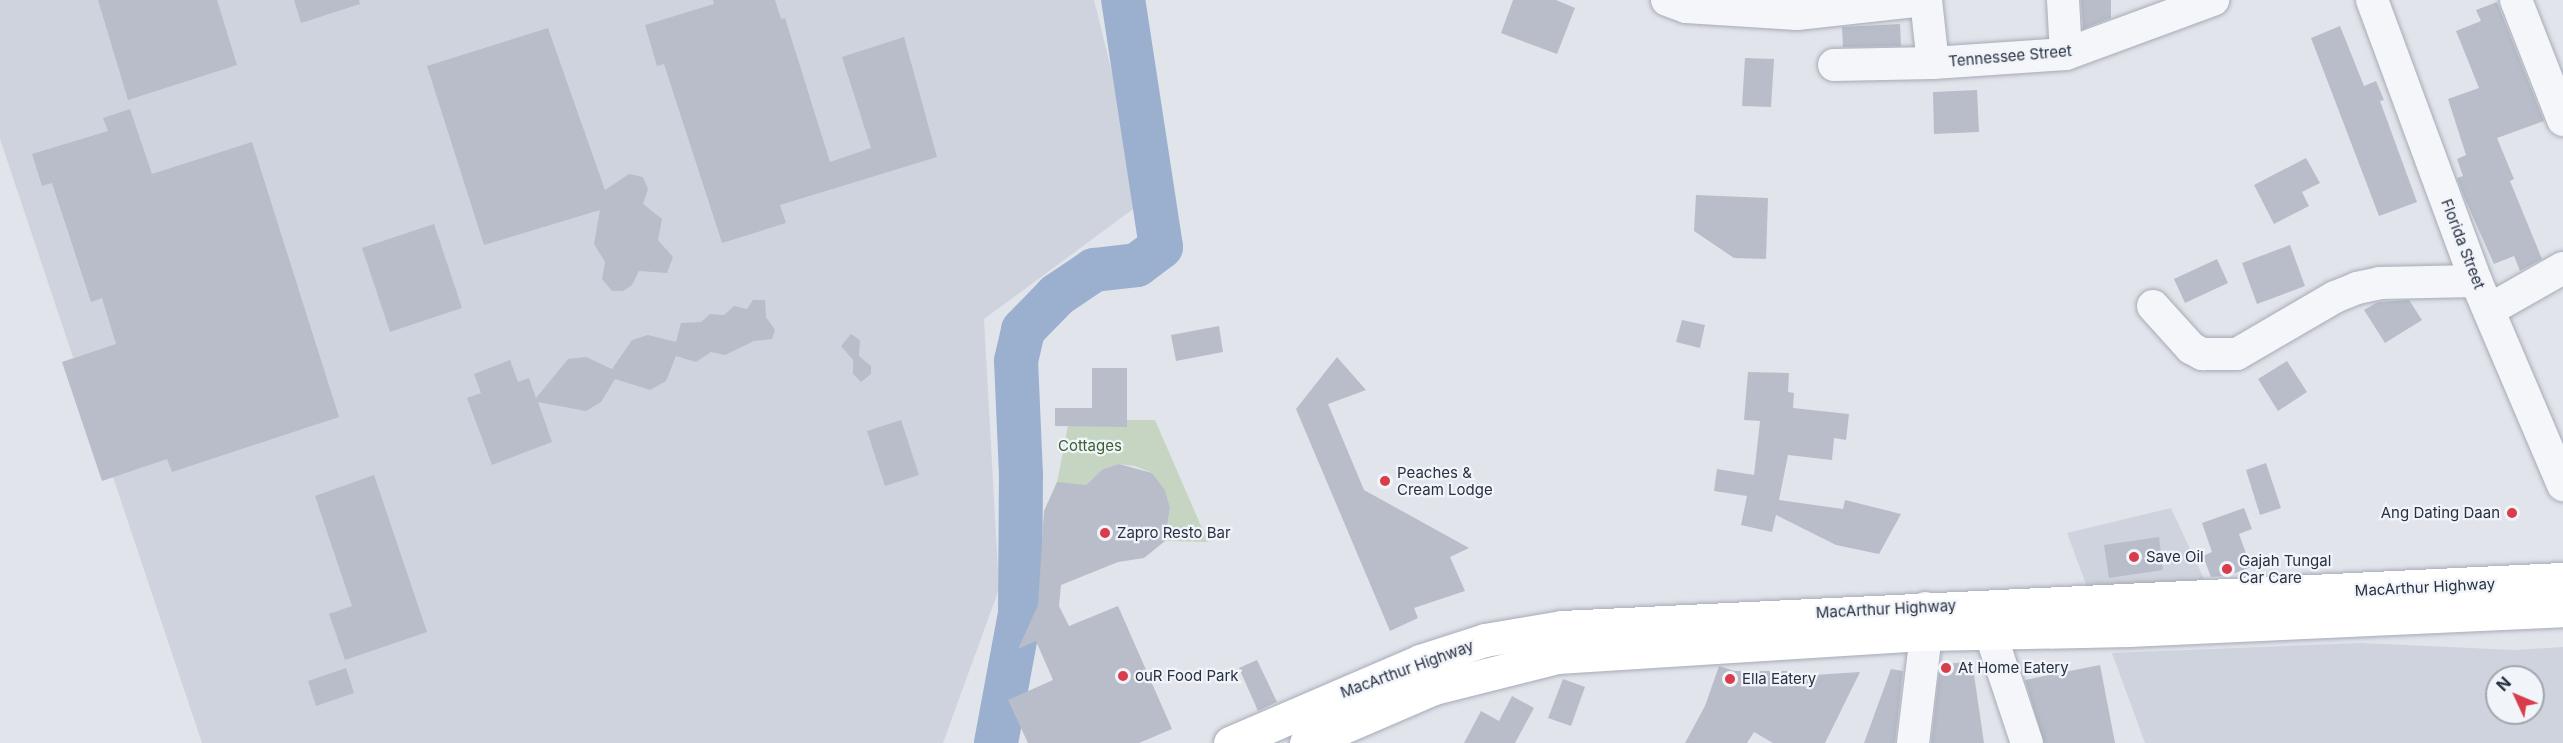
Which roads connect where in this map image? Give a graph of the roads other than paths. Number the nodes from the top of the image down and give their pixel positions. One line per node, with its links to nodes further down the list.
1 (1667, 0): 2 (street)
2 (1926, 0): 8 (street, Tennessee Street)
3 (2063, 0): 7 (street)
4 (2372, 0): 12 (street, Florida Street)
5 (2516, 0): 10 (street)
6 (2206, 1): 7 (street, Tennessee Street)
7 (2066, 54): 8 (street, Tennessee Street)
8 (1933, 63): 9 (street)
9 (1834, 65)
10 (2563, 120)
11 (2563, 268): 14 (street)
12 (2476, 281): 13 (street); 14 (street, Florida Street)
13 (2153, 306)
14 (2489, 310): 15 (street, Florida Street)
15 (2551, 419): 16 (street, Florida Street)
16 (2563, 485)
17 (2563, 579): 19 (highway, MacArthur Highway)
18 (2563, 610): 19 (highway, MacArthur Highway)
19 (1985, 619): 20 (highway, MacArthur Highway); 24 (street)
20 (1925, 621): 21 (highway, MacArthur Highway); 22 (highway, MacArthur Highway); 23 (street)
21 (1230, 743)
22 (1306, 743)
23 (1913, 743)
24 (2027, 743)

